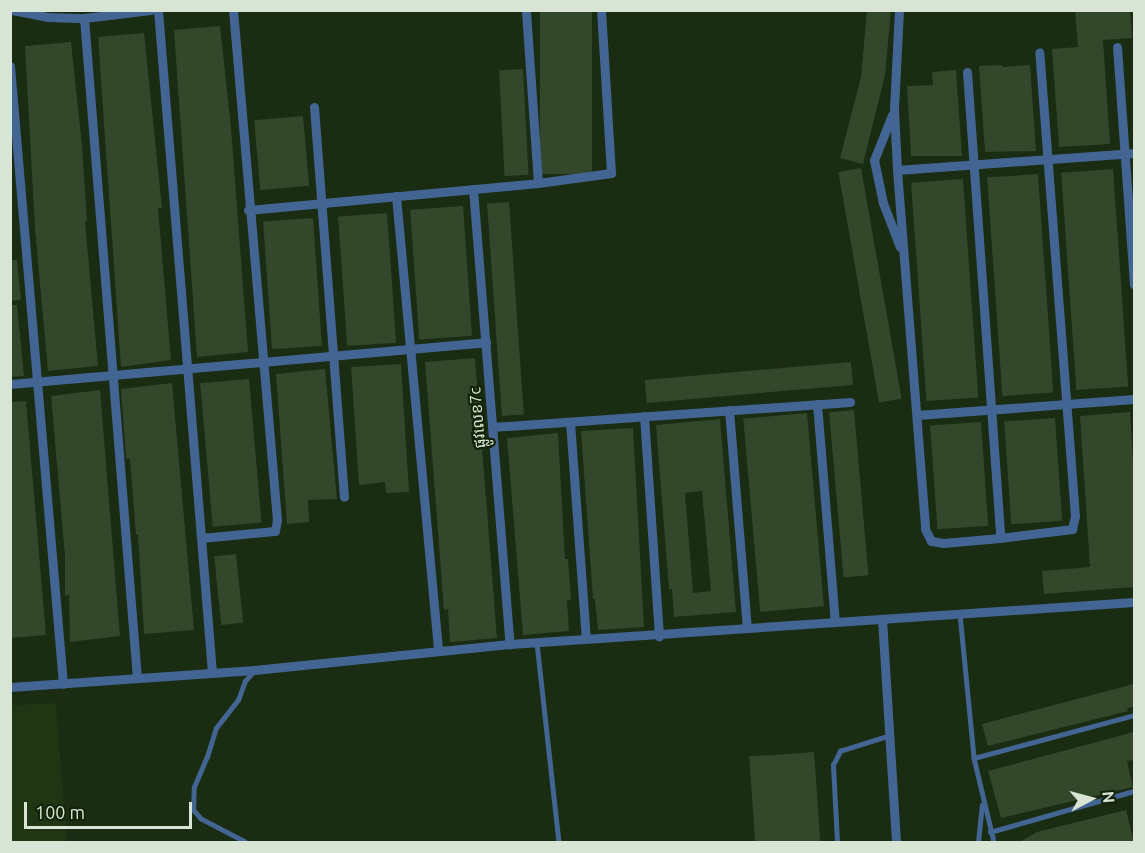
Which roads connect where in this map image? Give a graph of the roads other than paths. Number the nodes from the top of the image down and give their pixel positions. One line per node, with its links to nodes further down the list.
1 (12, 10): 8 (street)
2 (151, 10): 9 (street)
3 (158, 10): 31 (street)
4 (233, 10): 24 (street)
5 (526, 10): 20 (street)
6 (601, 10): 20 (street)
7 (899, 10): 15 (street)
8 (29, 12): 9 (street)
9 (79, 16): 32 (street)
10 (1117, 47): 16 (street)
11 (1040, 52): 17 (street)
12 (10, 66): 33 (street)
13 (967, 72): 18 (street)
14 (314, 107): 23 (street)
15 (894, 110): 19 (street); 25 (street)
16 (1130, 153): 17 (street); 26 (street)
17 (1047, 160): 18 (street); 38 (street)
18 (973, 165): 19 (street); 40 (street)
19 (897, 170): 25 (street)
20 (538, 183): 21 (street)
21 (473, 189): 22 (street); 27 (street, ផ្លូវលេខ7c)
22 (396, 196): 23 (street); 28 (street)
23 (321, 203): 24 (street); 29 (street)
24 (248, 210): 30 (street)
25 (903, 256): 41 (street)
26 (1134, 284)
27 (486, 342): 28 (street); 44 (street, ផ្លូវលេខ7c)
28 (410, 349): 29 (street); 57 (street)
29 (333, 356): 30 (street); 45 (street)
30 (263, 362): 31 (street); 46 (street)
31 (187, 368): 32 (street); 46 (street)
32 (112, 375): 33 (street); 60 (street)
33 (37, 382): 34 (street); 61 (street)
34 (10, 384)
35 (1134, 399): 38 (street)
36 (850, 402): 37 (street)
37 (817, 404): 39 (street); 51 (street)
38 (1065, 404): 40 (street); 47 (street)
39 (729, 410): 42 (street); 52 (street)
40 (991, 410): 41 (street); 47 (street)
41 (917, 415): 47 (street)
42 (644, 416): 43 (street); 53 (street)
43 (570, 422): 44 (street); 54 (street)
44 (492, 427): 56 (street, ផ្លូវលេខ7c)
45 (344, 497)
46 (201, 538): 59 (street)
47 (1000, 538)
48 (1134, 602): 49 (street)
49 (960, 613): 50 (street); 65 (lane)
50 (882, 619): 51 (street); 64 (street)
51 (835, 622): 52 (street)
52 (747, 628): 53 (street)
53 (659, 636): 54 (street)
54 (586, 638): 55 (street)
55 (537, 643): 56 (street); 72 (lane)
56 (510, 644): 57 (street)
57 (438, 651): 58 (street)
58 (254, 670): 59 (street); 69 (lane)
59 (212, 673): 60 (street)
60 (137, 678): 61 (street)
61 (63, 684): 62 (street)
62 (10, 687)
63 (1134, 715): 65 (lane)
64 (890, 735): 73 (lane); 74 (street)
65 (974, 758): 67 (lane)
66 (1134, 791): 68 (lane)
67 (983, 803): 68 (lane); 75 (lane)
68 (990, 832): 76 (lane)
69 (231, 834): 70 (lane); 71 (lane)
70 (232, 843)
71 (245, 843)
72 (559, 843)
73 (837, 843)
74 (896, 843)
75 (978, 843)
76 (994, 843)

